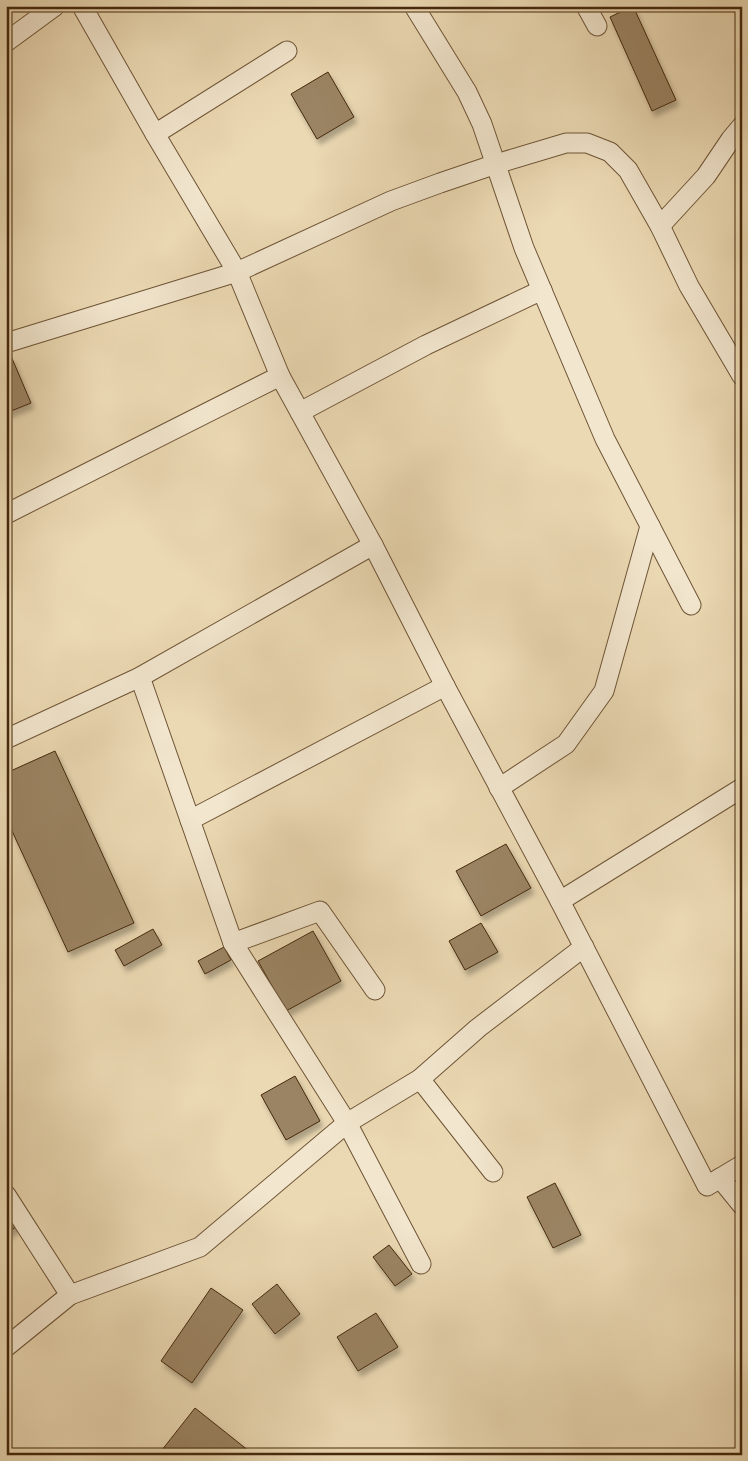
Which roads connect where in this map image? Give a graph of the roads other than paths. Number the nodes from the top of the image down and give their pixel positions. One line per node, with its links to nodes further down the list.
1 (54, 6): 6 (street)
2 (82, 6): 9 (street)
3 (414, 6): 10 (street)
4 (586, 6): 5 (street)
5 (597, 26)
6 (6, 42)
7 (288, 51): 9 (street)
8 (742, 126): 11 (street)
9 (155, 134): 12 (street)
10 (496, 164): 11 (street); 12 (street); 13 (street)
11 (660, 226): 16 (street)
12 (237, 272): 14 (street); 15 (street)
13 (542, 290): 17 (street); 19 (street)
14 (6, 343)
15 (280, 376): 17 (street); 18 (street)
16 (742, 376)
17 (300, 412): 20 (street)
18 (6, 514)
19 (650, 526): 21 (street); 25 (street)
20 (373, 545): 22 (street); 23 (street)
21 (691, 605)
22 (140, 677): 24 (street); 27 (street)
23 (445, 686): 25 (street); 27 (street)
24 (6, 739)
25 (500, 788): 28 (street)
26 (742, 788): 28 (street)
27 (190, 820): 29 (street)
28 (560, 901): 30 (street)
29 (233, 943): 31 (street); 33 (street)
30 (584, 947): 32 (street); 36 (street)
31 (374, 990)
32 (420, 1079): 33 (street); 35 (street)
33 (347, 1123): 39 (street); 40 (street)
34 (742, 1165): 36 (street)
35 (493, 1172)
36 (720, 1178): 38 (street)
37 (6, 1195): 40 (street)
38 (742, 1205)
39 (421, 1264)
40 (70, 1295): 41 (street)
41 (6, 1347)

